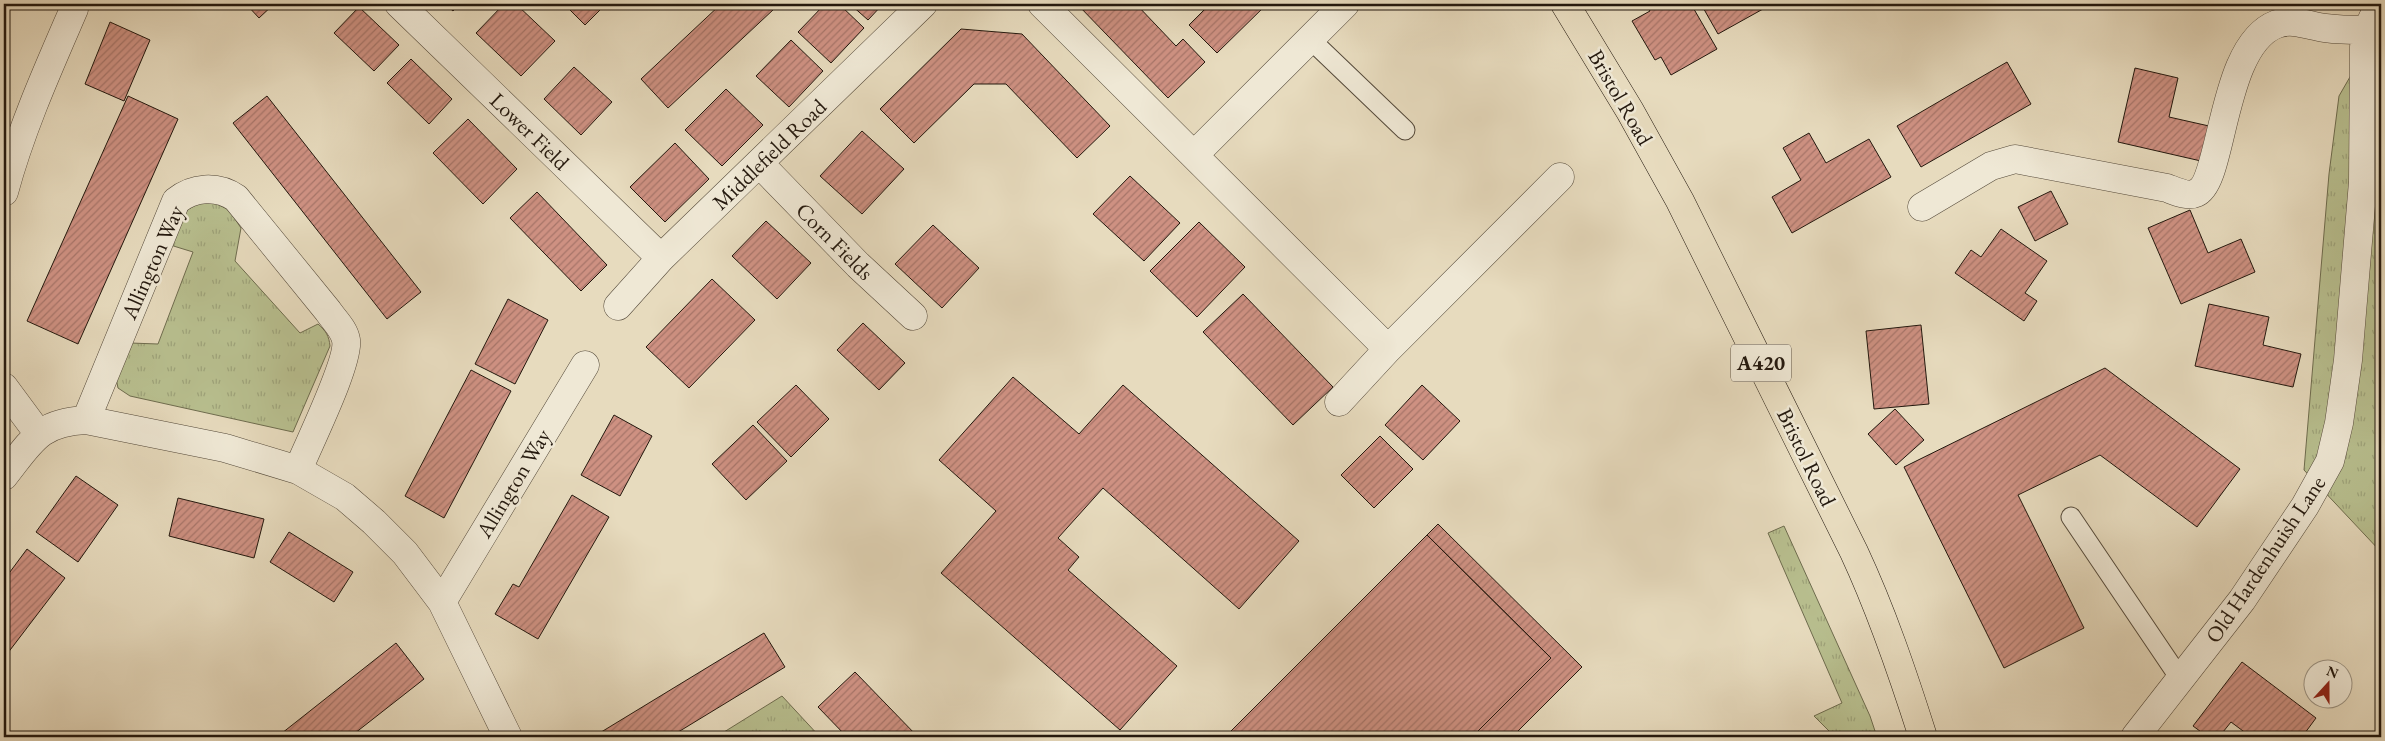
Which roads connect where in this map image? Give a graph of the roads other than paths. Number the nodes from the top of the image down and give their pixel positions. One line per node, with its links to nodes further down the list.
1 (399, 4): 16 (street, Lower Field)
2 (923, 4): 12 (street, Middlefield Road)
3 (1042, 4): 11 (street)
4 (1345, 4): 9 (street)
5 (1565, 4): 31 (main road, Bristol Road / A420)
6 (2381, 5): 8 (street, Old Hardenhuish Lane)
7 (74, 9): 14 (street)
8 (2367, 30): 15 (street); 29 (street, Old Hardenhuish Lane)
9 (1310, 39): 10 (lane); 11 (street)
10 (1405, 130)
11 (1195, 154): 19 (street)
12 (759, 164): 16 (street, Middlefield Road); 18 (street, Corn Fields)
13 (1560, 177): 19 (street)
14 (4, 192)
15 (1922, 207)
16 (661, 258): 17 (street, Middlefield Road)
17 (618, 306)
18 (913, 316)
19 (1388, 349): 22 (street)
20 (585, 365): 28 (street, Allington Way)
21 (4, 387): 24 (street)
22 (1339, 402)
23 (86, 420): 24 (street); 25 (street); 25 (street, Allington Way)
24 (38, 433): 26 (street)
25 (298, 470): 28 (street)
26 (4, 476)
27 (2071, 518): 29 (lane)
28 (442, 602): 30 (street)
29 (2181, 680): 32 (street, Old Hardenhuish Lane)
30 (503, 735)
31 (1923, 737)
32 (2135, 737)

